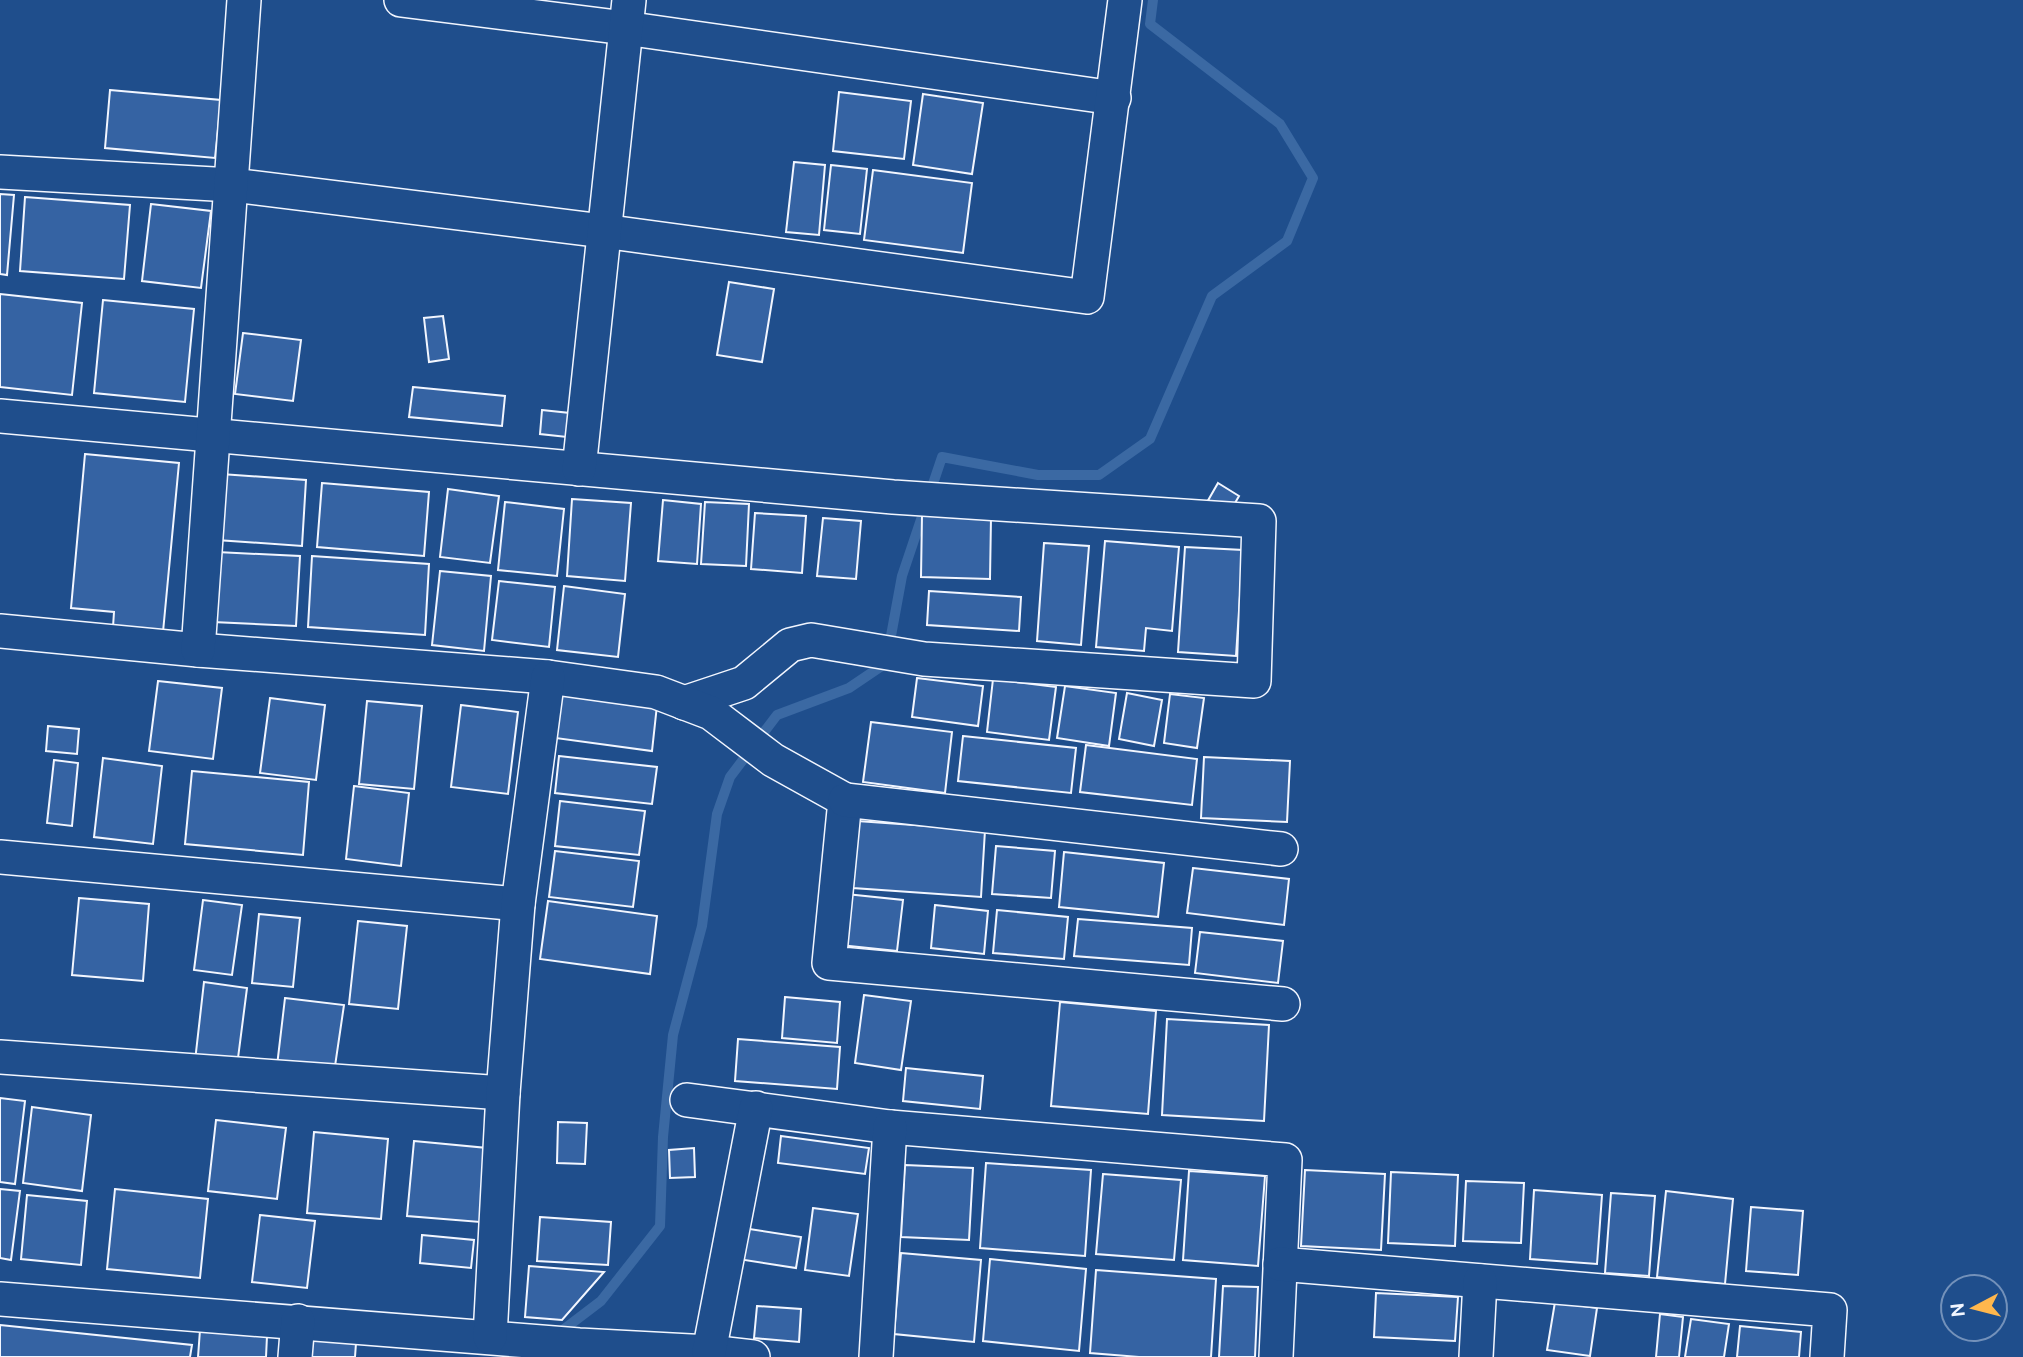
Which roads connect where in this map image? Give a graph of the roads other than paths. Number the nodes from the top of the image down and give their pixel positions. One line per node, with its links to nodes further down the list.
1 (244, 0): 7 (street)
2 (401, 0): 4 (street)
3 (1125, 0): 5 (street)
4 (627, 14): 5 (street); 8 (street)
5 (1114, 98): 8 (street)
6 (0, 172): 7 (street)
7 (232, 185): 8 (street); 10 (street)
8 (603, 231): 11 (street)
9 (0, 416): 10 (street)
10 (214, 434): 11 (street); 13 (street)
11 (579, 469): 15 (street)
12 (0, 631): 13 (street)
13 (198, 650): 14 (street)
14 (548, 677): 15 (street); 19 (street)
15 (698, 708): 16 (street)
16 (845, 800): 17 (street); 20 (street)
17 (1281, 849)
18 (0, 857): 19 (street)
19 (518, 904): 22 (street)
20 (1283, 1004)
21 (0, 1057): 22 (street)
22 (503, 1093): 30 (street)
23 (687, 1100): 24 (street)
24 (756, 1108): 25 (street); 31 (street)
25 (890, 1127): 26 (street); 34 (street)
26 (1280, 1264): 27 (street); 35 (street)
27 (1480, 1281): 36 (street); 37 (street)
28 (0, 1298): 29 (street)
29 (298, 1321): 30 (street); 32 (street)
30 (501, 1338): 31 (street)
31 (709, 1352): 33 (street)
32 (295, 1357)
33 (753, 1357)
34 (876, 1357)
35 (1276, 1357)
36 (1476, 1357)
37 (1827, 1357)

